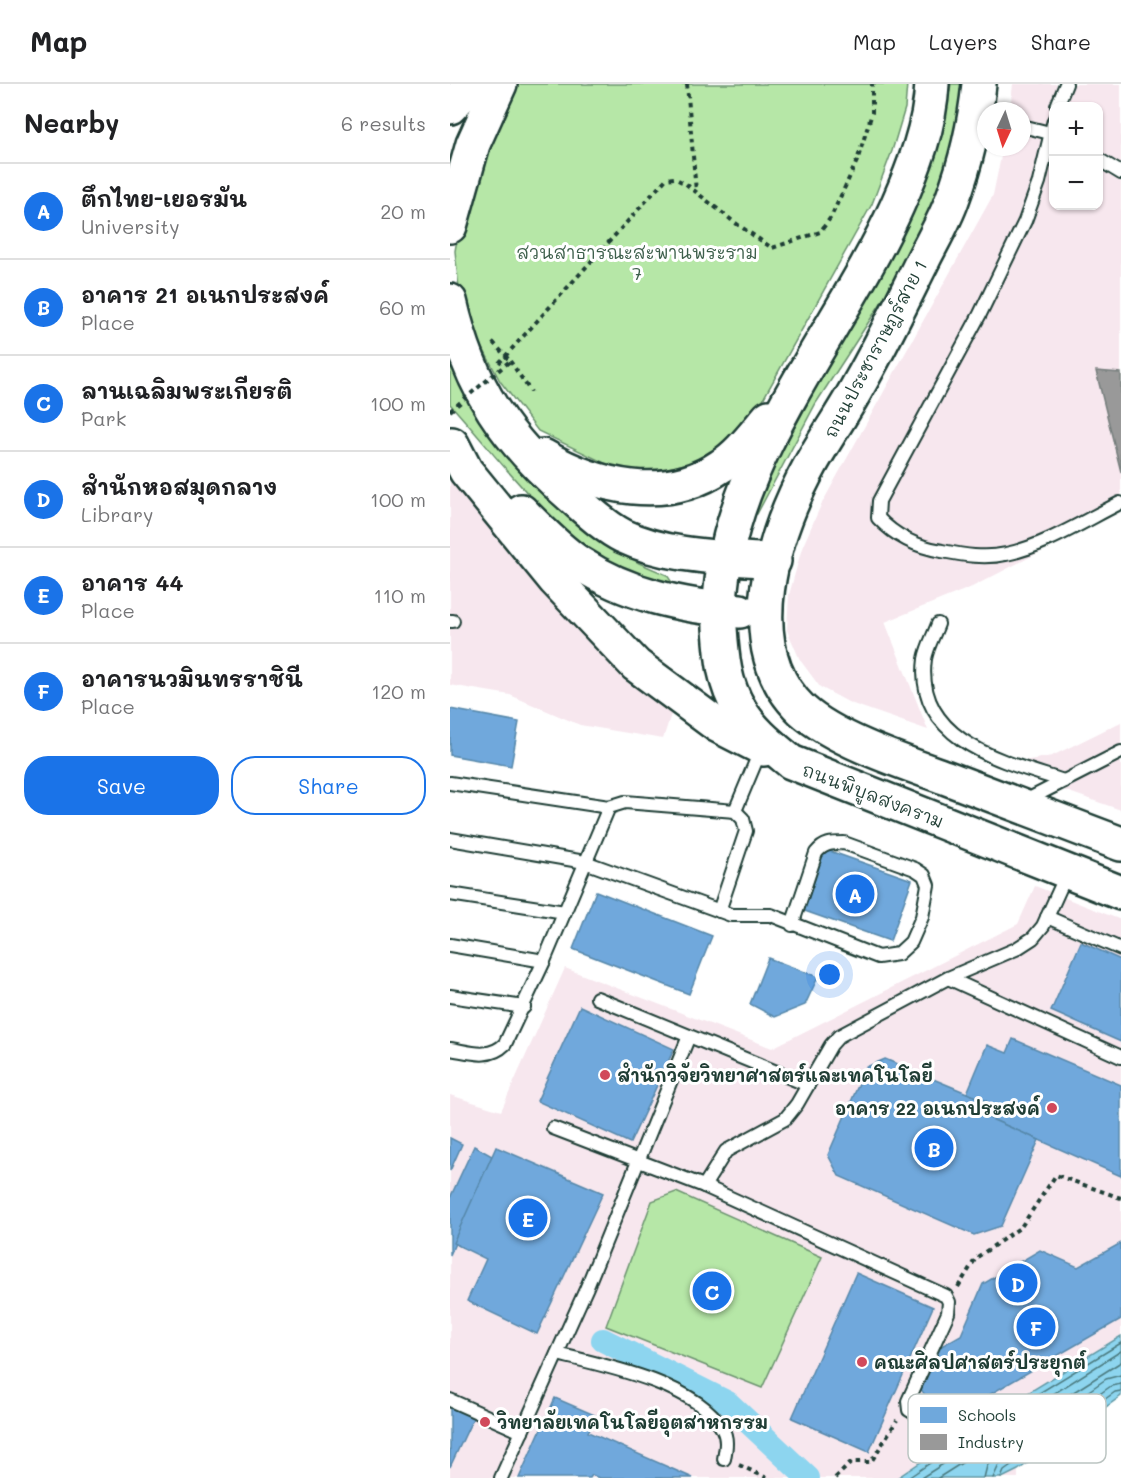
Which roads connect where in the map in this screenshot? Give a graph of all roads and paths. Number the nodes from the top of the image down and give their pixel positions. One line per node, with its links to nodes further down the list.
1 (472, 84): 10 (main road)
2 (500, 84): 18 (main road)
3 (687, 84): 17 (path)
4 (872, 84): 17 (path)
5 (932, 84): 23 (main road)
6 (979, 84): 8 (main road, ถนนประชาราษฎร์สาย 1)
7 (1066, 84): 9 (lane)
8 (980, 102)
9 (1059, 102)
10 (450, 107)
11 (1031, 127): 13 (lane)
12 (977, 129): 30 (main road, ถนนประชาราษฎร์สาย 1)
13 (1049, 129)
14 (1049, 141): 28 (lane)
15 (1103, 162): 16 (lane)
16 (1121, 173)
17 (696, 192): 22 (path)
18 (450, 226)
19 (450, 301): 25 (main road)
20 (490, 339): 21 (path, bridge)
21 (510, 361): 24 (path); 26 (path, bridge)
22 (498, 364)
23 (797, 384): 25 (main road); 29 (main road)
24 (531, 392)
25 (491, 409): 29 (main road)
26 (450, 411)
27 (457, 459): 31 (main road); 34 (main road)
28 (1120, 503)
29 (725, 557): 30 (main road); 31 (main road)
30 (774, 561): 32 (main road, ถนนประชาราษฎร์สาย 1)
31 (720, 609): 32 (main road); 36 (main road, ถนนพิบูลสงคราม)
32 (766, 613): 39 (main road)
33 (938, 624): 37 (lane)
34 (762, 747): 36 (main road); 41 (lane)
35 (1121, 752): 37 (lane)
36 (791, 762): 45 (main road, ถนนพิบูลสงคราม)
37 (1064, 781): 39 (lane)
38 (450, 783): 40 (lane)
39 (1019, 805): 43 (main road)
40 (609, 807): 41 (lane); 44 (lane)
41 (735, 812): 48 (lane)
42 (450, 838): 44 (lane)
43 (1121, 844)
44 (585, 862): 48 (lane); 49 (lane)
45 (1068, 872): 46 (main road, ถนนพิบูลสงคราม); 50 (lane)
46 (1121, 893)
47 (450, 894): 49 (lane)
48 (719, 911): 51 (lane)
49 (565, 912): 54 (lane)
50 (1047, 917): 53 (lane); 55 (lane)
51 (792, 925): 51 (lane)
52 (450, 945): 54 (lane)
53 (1121, 949)
54 (544, 961): 58 (lane)
55 (948, 978): 61 (lane); 62 (lane)
56 (450, 996): 58 (lane)
57 (597, 998): 59 (lane)
58 (524, 1007): 60 (lane)
59 (689, 1036): 62 (lane); 64 (lane)
60 (450, 1049)
61 (1121, 1057)
62 (808, 1085): 65 (lane)
63 (553, 1128): 64 (lane)
64 (639, 1162): 65 (lane); 68 (lane)
65 (704, 1186): 67 (lane)
66 (1121, 1198): 67 (path)
67 (949, 1302): 69 (lane)
68 (557, 1353): 72 (lane); 73 (lane)
69 (911, 1394)
70 (450, 1400): 72 (lane)
71 (908, 1401): 76 (path)
72 (522, 1432): 74 (lane)
73 (724, 1459): 75 (path)
74 (501, 1478)
75 (767, 1478)
76 (835, 1478)

